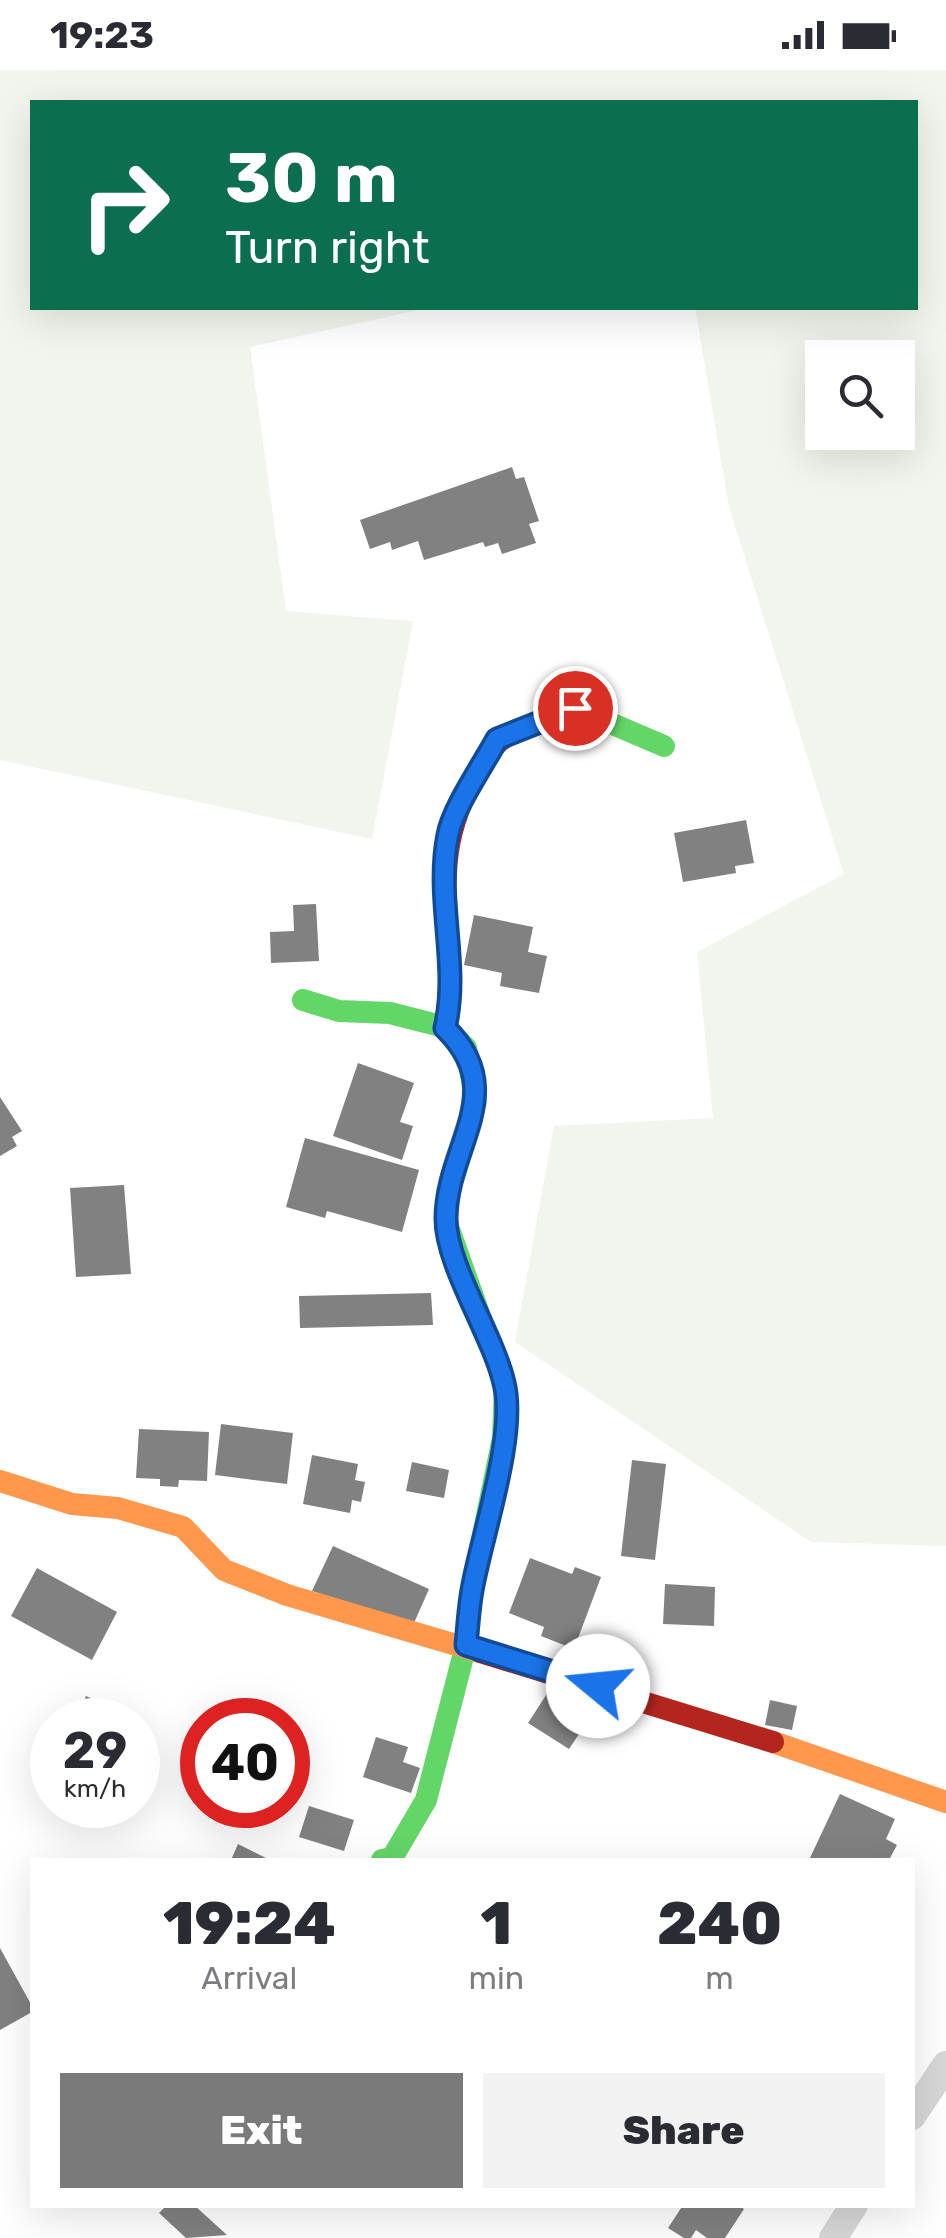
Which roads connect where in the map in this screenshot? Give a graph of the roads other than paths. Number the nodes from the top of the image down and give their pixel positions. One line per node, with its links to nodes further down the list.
1 (664, 746): 3 (street)
2 (303, 1000): 3 (street)
3 (445, 1028): 5 (street)
4 (0, 1480): 5 (street)
5 (466, 1645): 6 (street); 7 (street)
6 (946, 1802)
7 (392, 1858)
8 (946, 2065): 9 (street)
9 (915, 2112)
10 (852, 2208): 11 (street)
11 (833, 2238)

